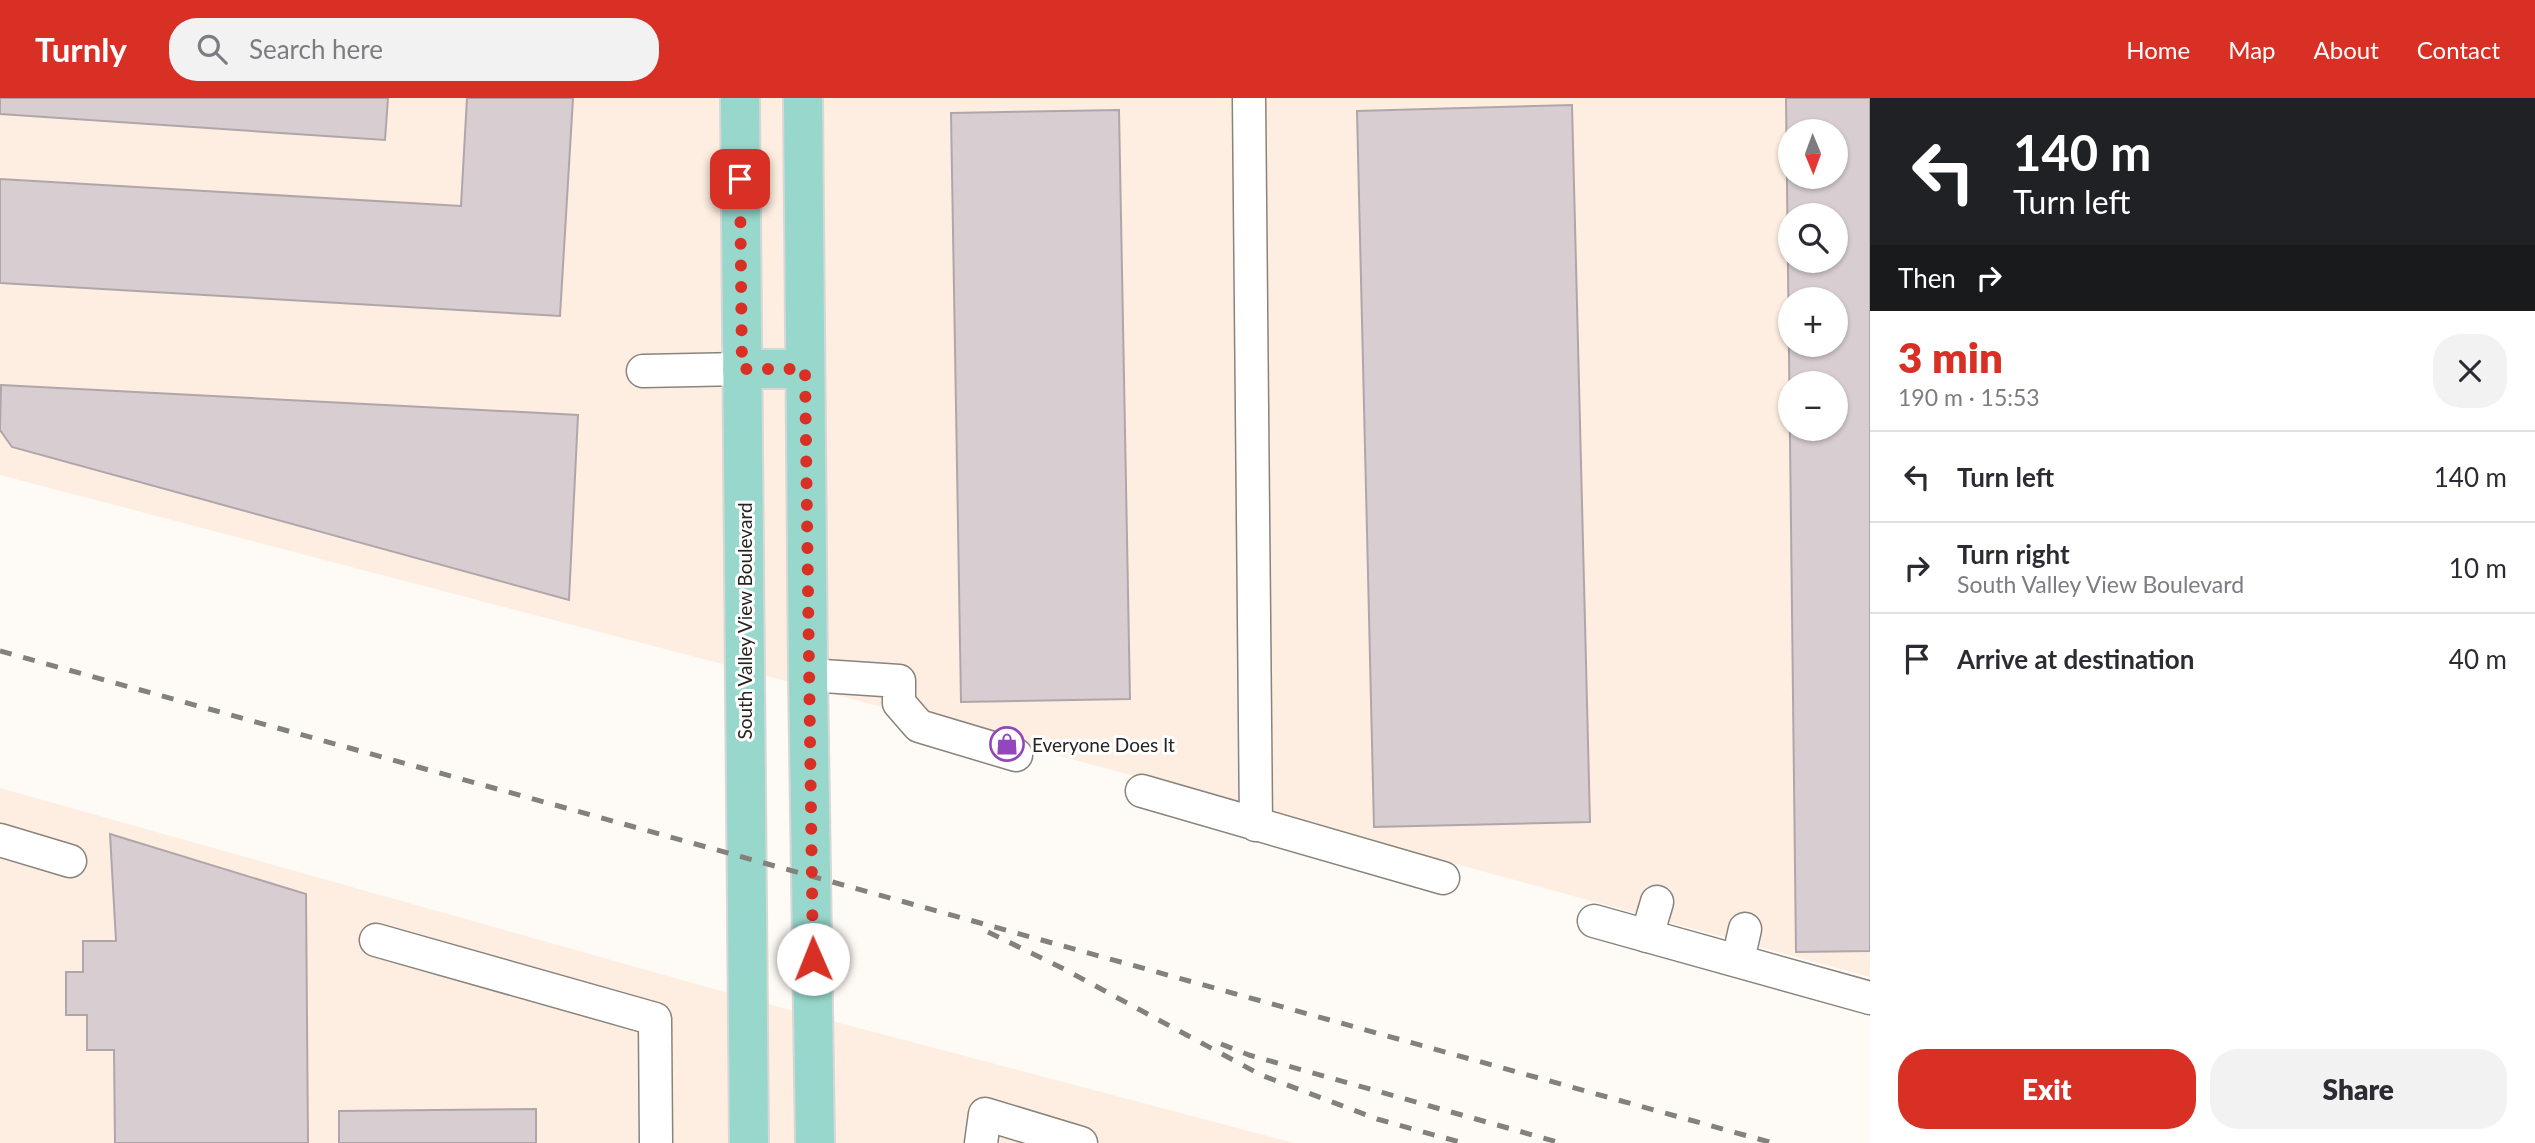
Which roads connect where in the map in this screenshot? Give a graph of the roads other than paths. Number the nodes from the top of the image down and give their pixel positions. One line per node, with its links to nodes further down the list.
1 (740, 98): 4 (main road, South Valley View Boulevard)
2 (803, 98): 5 (main road)
3 (1249, 98): 10 (lane)
4 (742, 369): 5 (main road); 6 (lane); 22 (main road, South Valley View Boulevard)
5 (805, 369): 7 (main road)
6 (643, 371)
7 (807, 675): 8 (lane); 23 (main road)
8 (1016, 755)
9 (1142, 791): 10 (lane)
10 (1256, 825): 13 (lane)
11 (0, 840): 12 (lane)
12 (70, 861)
13 (1443, 878)
14 (1657, 902): 17 (lane)
15 (1594, 921): 17 (lane)
16 (1745, 929): 19 (lane)
17 (1647, 936): 19 (lane)
18 (376, 940): 21 (lane)
19 (1738, 960): 20 (lane)
20 (1870, 998)
21 (656, 1143)
22 (749, 1143)
23 (815, 1143)
24 (981, 1143): 25 (lane)
25 (1081, 1143)

